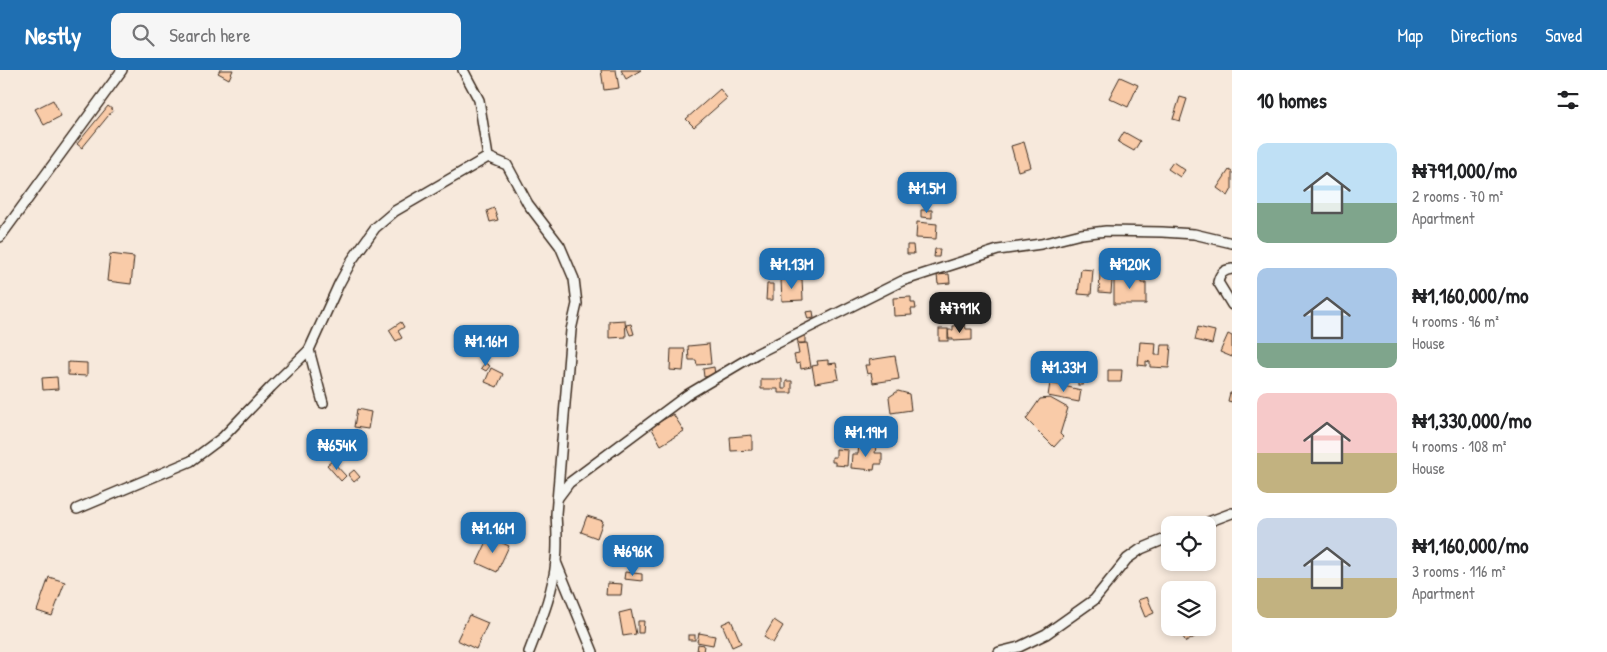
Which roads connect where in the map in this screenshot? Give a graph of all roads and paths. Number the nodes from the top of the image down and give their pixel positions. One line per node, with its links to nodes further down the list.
1 (122, 70): 4 (street)
2 (463, 70): 3 (street)
3 (488, 157): 8 (street); 10 (street)
4 (0, 237)
5 (1232, 243): 10 (street)
6 (1232, 269): 7 (street)
7 (1232, 305)
8 (310, 350): 9 (street); 11 (street)
9 (323, 404)
10 (557, 499): 15 (street)
11 (76, 509)
12 (1232, 513): 13 (street)
13 (1216, 519)
14 (1161, 540): 18 (street)
15 (556, 561): 16 (street); 17 (street)
16 (529, 652)
17 (593, 652)
18 (999, 652)

